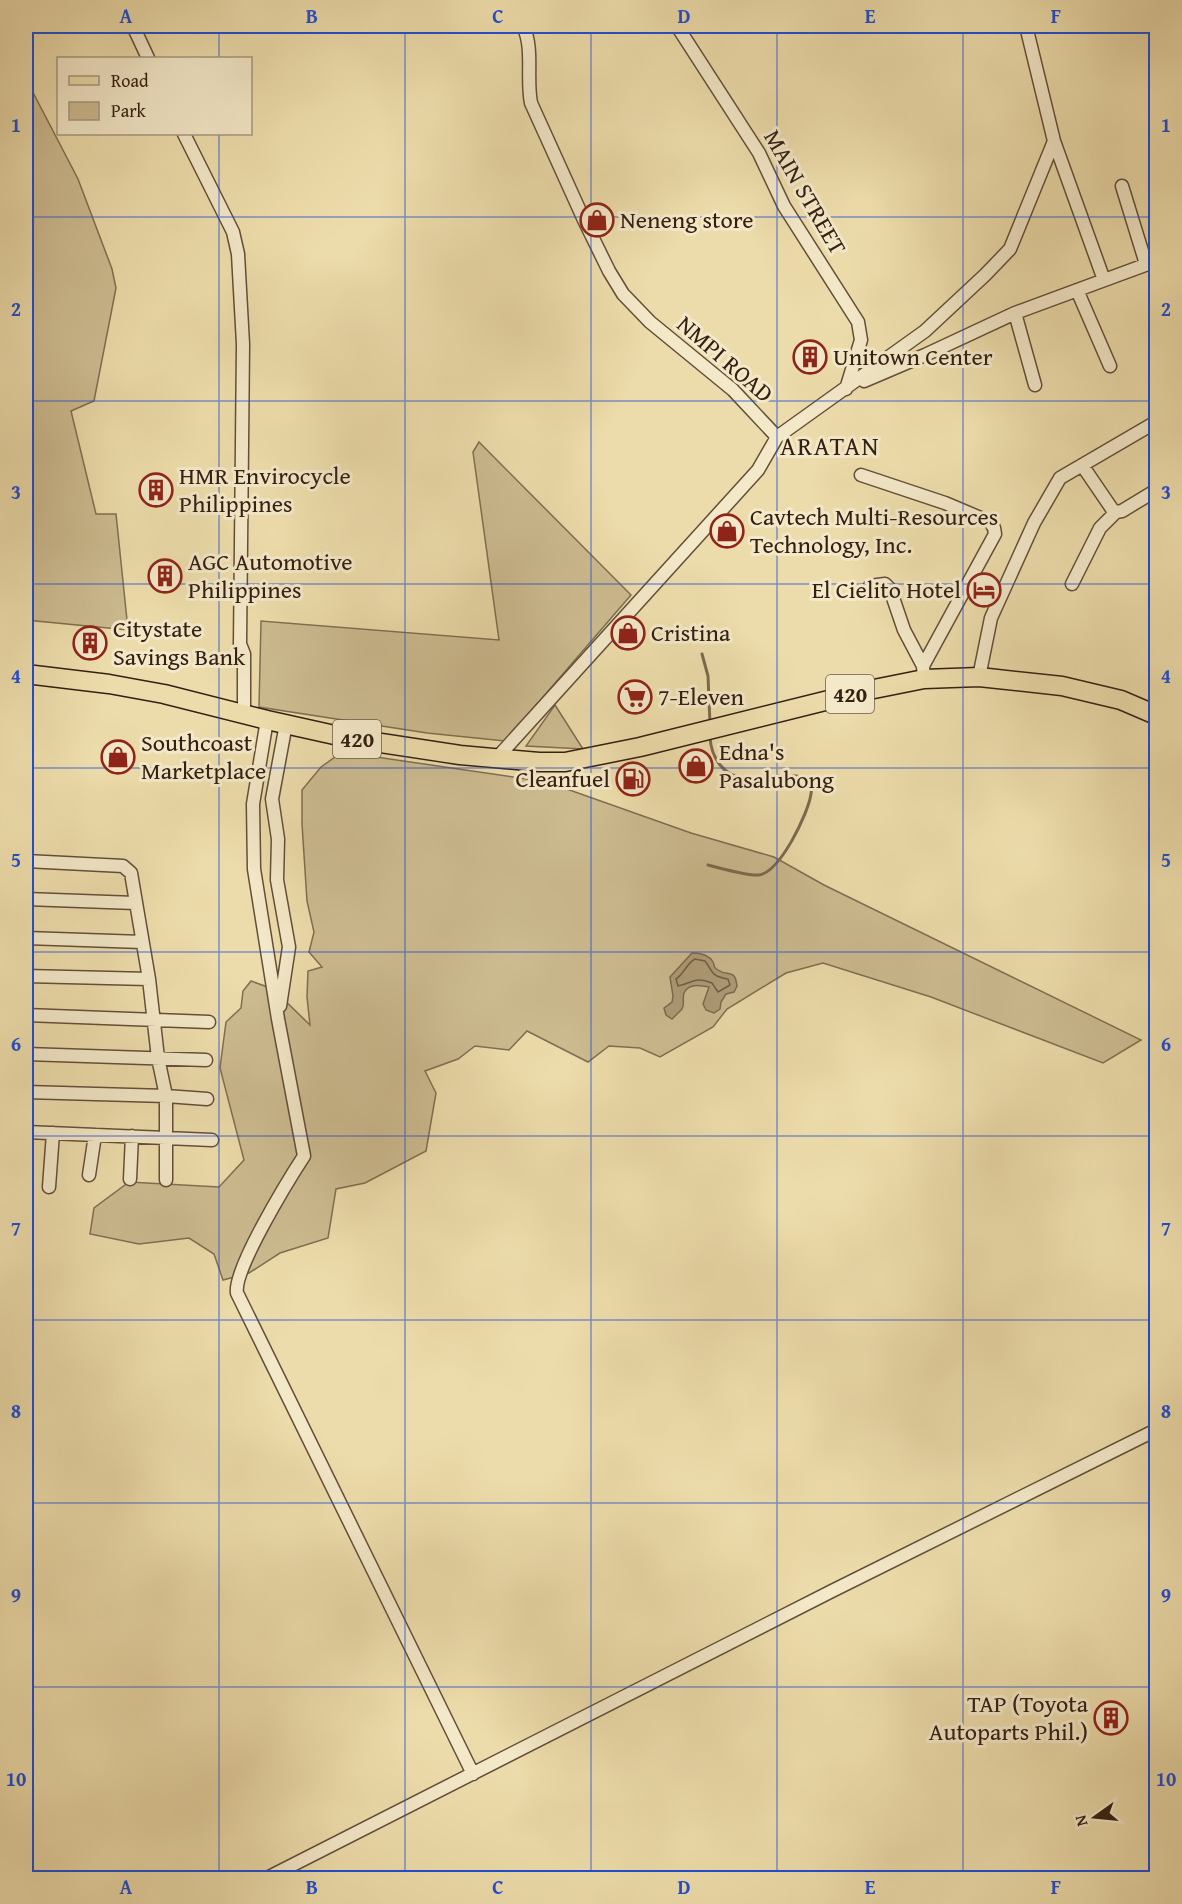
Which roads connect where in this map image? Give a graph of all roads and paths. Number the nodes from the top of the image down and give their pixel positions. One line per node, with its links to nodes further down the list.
1 (133, 26): 5 (street)
2 (522, 26): 17 (street, NMPI ROAD)
3 (677, 26): 15 (street, MAIN STREET)
4 (1026, 26): 7 (street)
5 (148, 57)
6 (184, 135): 27 (street)
7 (1054, 141): 10 (street); 15 (street)
8 (1122, 186): 9 (street)
9 (1151, 263): 10 (street)
10 (1104, 280): 11 (street)
11 (1077, 290): 12 (street); 13 (street)
12 (1016, 313): 14 (street); 15 (street)
13 (1110, 366)
14 (1035, 385)
15 (846, 389): 17 (street)
16 (1156, 422): 18 (street)
17 (777, 437): 31 (street, NMPI ROAD)
18 (1082, 465): 21 (street); 26 (street)
19 (861, 476): 24 (street)
20 (1155, 491): 21 (street)
21 (1116, 512): 22 (street)
22 (1072, 584)
23 (870, 586): 24 (street)
24 (923, 672): 26 (main road, 420); 31 (main road, 420)
25 (26, 674): 27 (main road, 420)
26 (979, 677): 28 (main road, 420)
27 (240, 713): 29 (main road, 420)
28 (1156, 715)
29 (267, 720): 30 (main road, 420); 41 (street)
30 (286, 724): 31 (main road, 420); 41 (street)
31 (496, 759)
32 (26, 861): 34 (street)
33 (26, 899): 34 (street)
34 (135, 903): 36 (street)
35 (26, 938): 36 (street)
36 (142, 942): 38 (street)
37 (26, 976): 38 (street)
38 (148, 979): 40 (street)
39 (26, 1015): 40 (street)
40 (154, 1019): 42 (street); 44 (street)
41 (278, 1019): 60 (street)
42 (209, 1022)
43 (26, 1054): 44 (street)
44 (158, 1059): 45 (street); 47 (street)
45 (206, 1060)
46 (26, 1092): 47 (street)
47 (166, 1096): 48 (street); 53 (street)
48 (207, 1099)
49 (26, 1132): 50 (street)
50 (53, 1133): 51 (street); 58 (street)
51 (95, 1135): 52 (street); 55 (street)
52 (132, 1136): 53 (street); 56 (street)
53 (166, 1137): 54 (street); 57 (street)
54 (212, 1140)
55 (89, 1175)
56 (130, 1179)
57 (166, 1180)
58 (49, 1187)
59 (1156, 1430): 60 (street)
60 (473, 1774): 61 (street)
61 (267, 1878)

